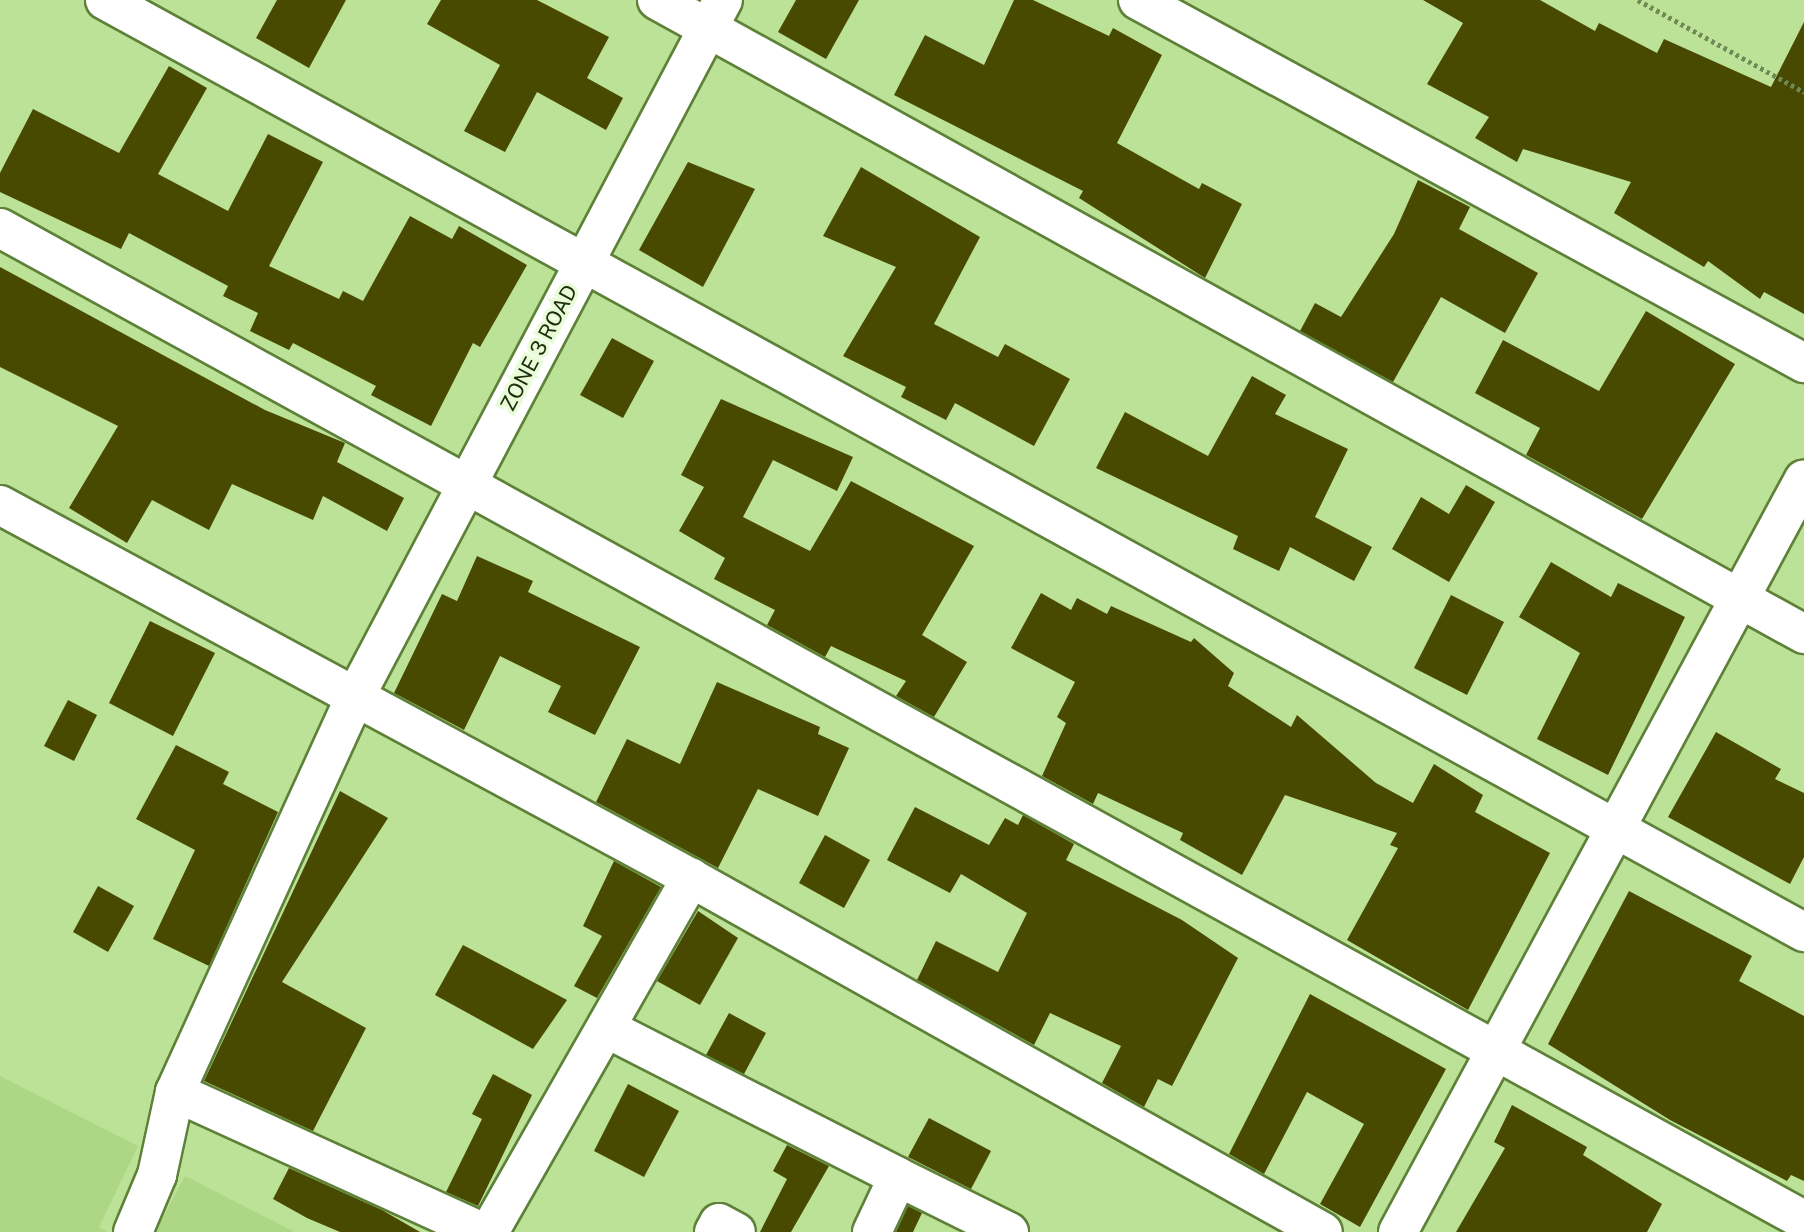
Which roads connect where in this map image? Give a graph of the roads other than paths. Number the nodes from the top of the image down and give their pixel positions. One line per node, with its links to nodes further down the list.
1 (105, 0): 6 (street)
2 (657, 0): 4 (street)
3 (1138, 0): 7 (street)
4 (715, 14): 6 (street, ZONE 3 ROAD); 11 (street)
5 (0, 228): 9 (street)
6 (583, 266): 9 (street, ZONE 3 ROAD); 14 (street)
7 (1804, 363)
8 (1804, 479): 11 (street)
9 (465, 484): 13 (street, ZONE 3 ROAD); 18 (street)
10 (0, 505): 13 (street)
11 (1737, 598): 12 (street); 14 (street)
12 (1804, 634)
13 (355, 697): 15 (street); 19 (street, ZONE 3 ROAD)
14 (1616, 832): 16 (street); 18 (street)
15 (691, 878): 17 (street); 29 (street)
16 (1804, 932)
17 (606, 1028): 20 (street); 24 (street)
18 (1498, 1054): 21 (street); 30 (street)
19 (175, 1092): 22 (street, ZONE 3 ROAD); 23 (street)
20 (898, 1177): 27 (street); 28 (street)
21 (1804, 1220)
22 (133, 1232)
23 (482, 1232)
24 (489, 1232)
25 (715, 1232): 26 (street)
26 (736, 1232)
27 (872, 1232)
28 (1009, 1232)
29 (1324, 1232)
30 (1398, 1232)

